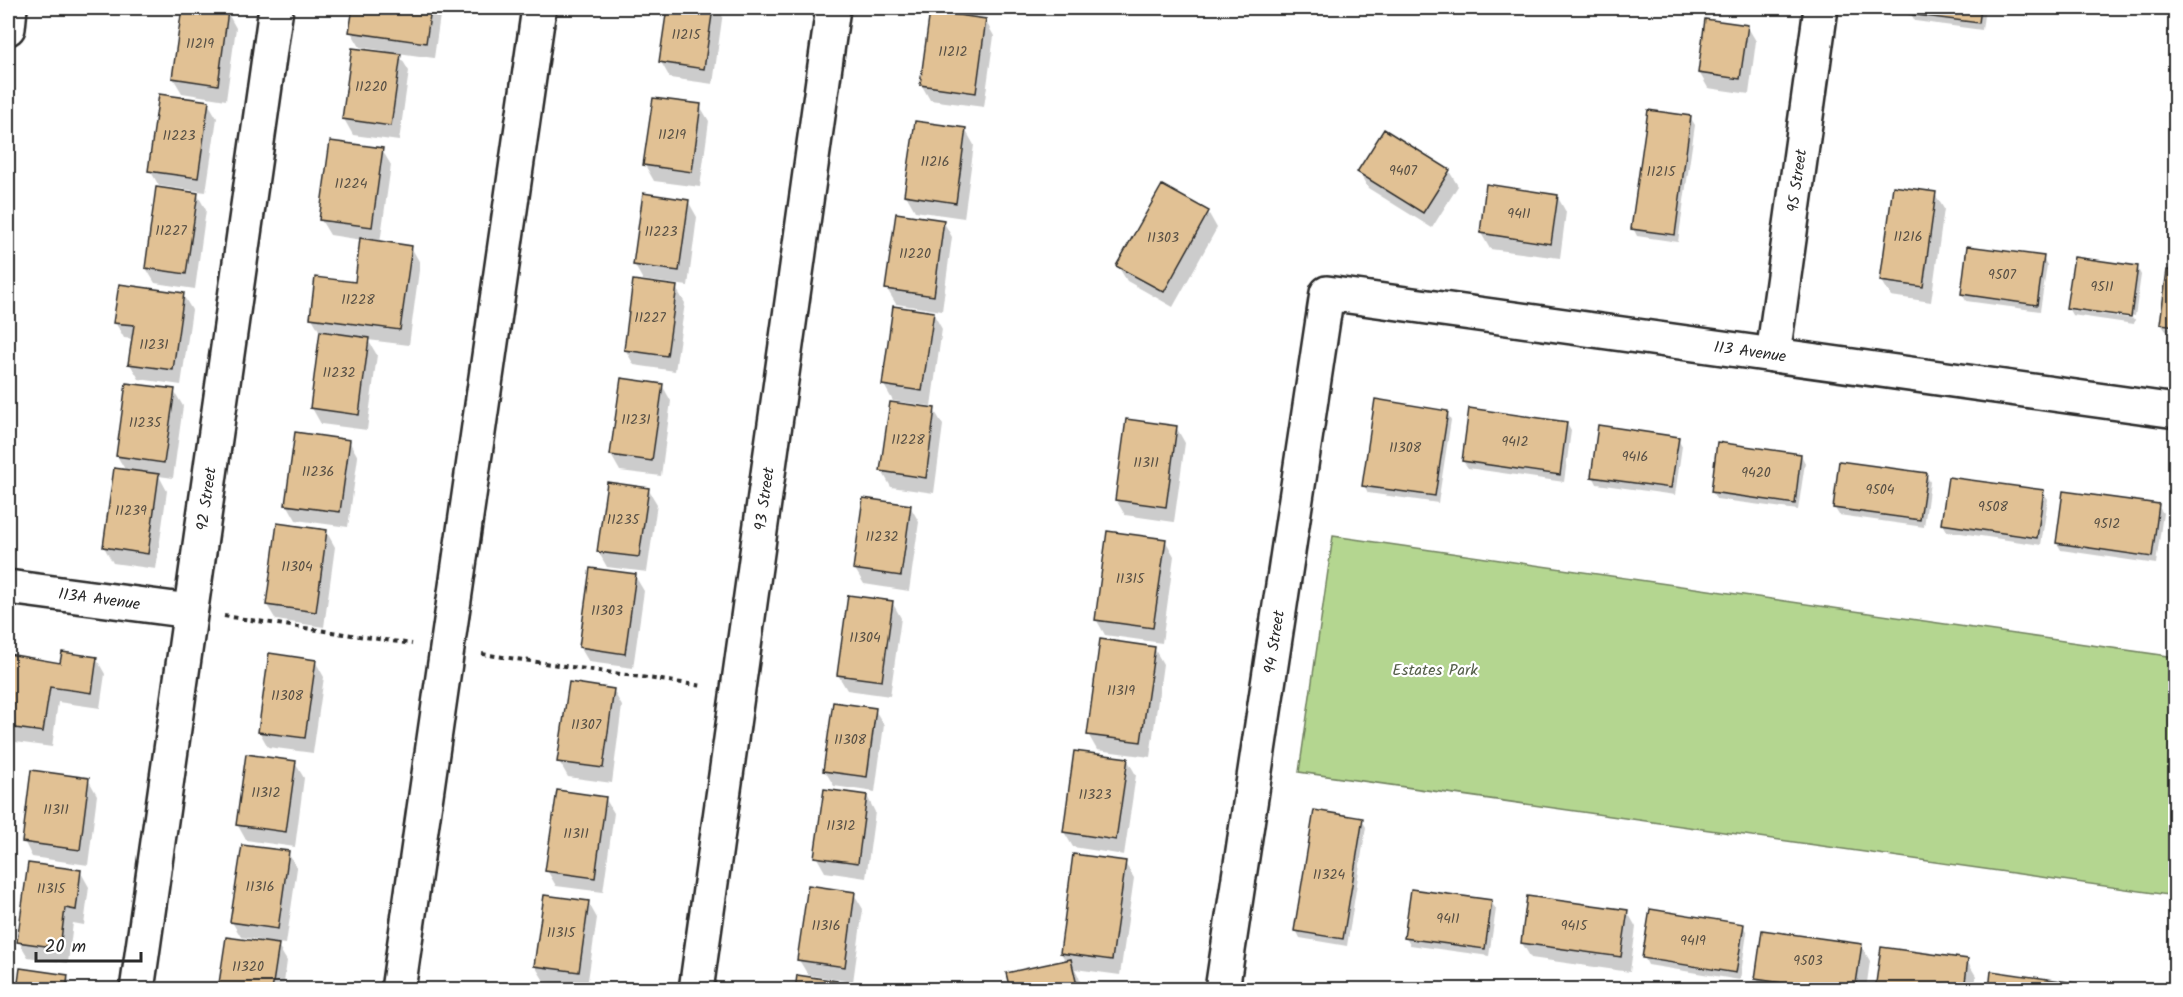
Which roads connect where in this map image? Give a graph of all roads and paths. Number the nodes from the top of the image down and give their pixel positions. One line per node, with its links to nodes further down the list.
1 (10, 8): 6 (street)
2 (276, 8): 11 (street, 92 Street)
3 (539, 8): 13 (street)
4 (832, 8): 14 (street, 93 Street)
5 (1821, 8): 8 (street, 95 Street)
6 (8, 28)
7 (1327, 293): 8 (street, 113 Avenue); 15 (street, 94 Street)
8 (1773, 355): 9 (street, 113 Avenue)
9 (2175, 411)
10 (8, 587): 11 (street, 113A Avenue)
11 (190, 612): 12 (street, 92 Street)
12 (137, 990)
13 (398, 990)
14 (696, 990)
15 (1222, 990)

